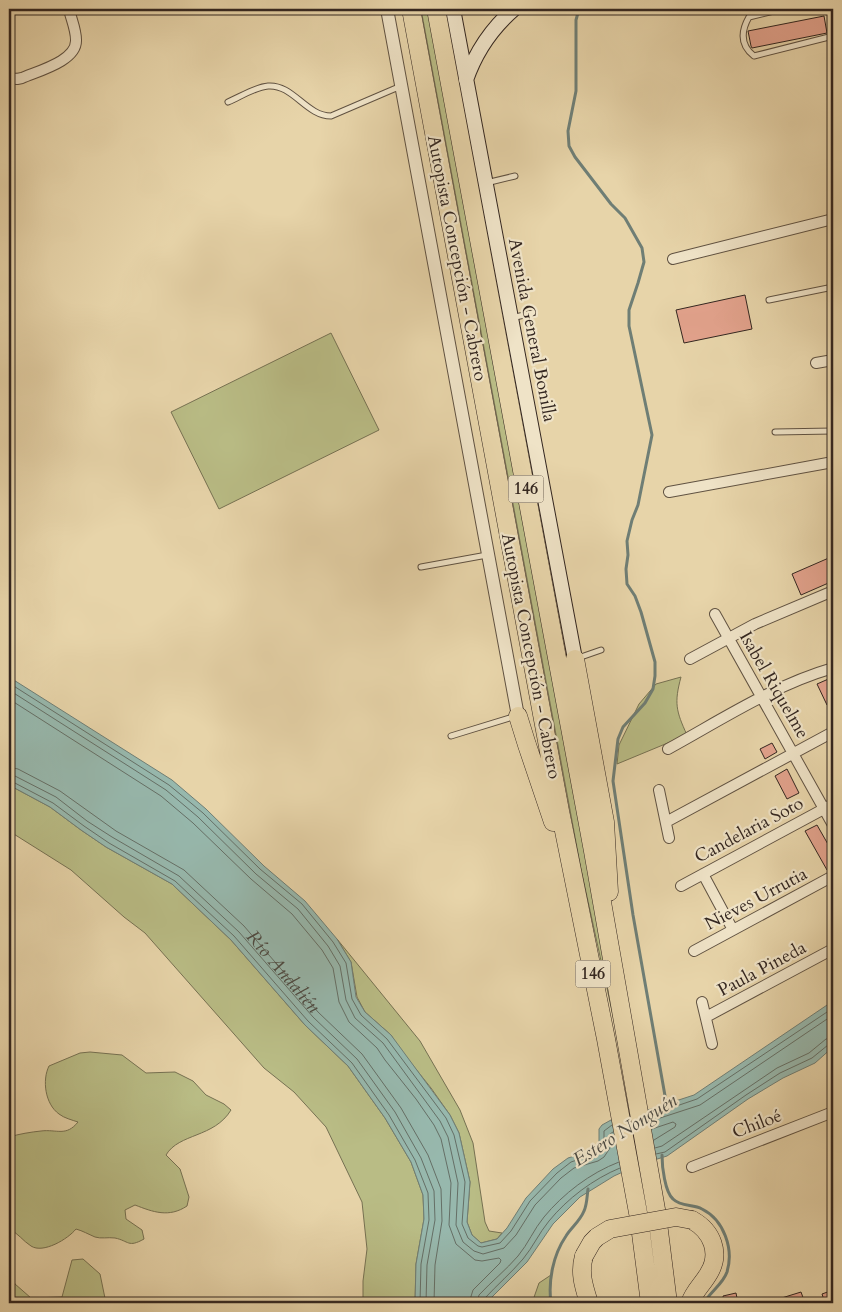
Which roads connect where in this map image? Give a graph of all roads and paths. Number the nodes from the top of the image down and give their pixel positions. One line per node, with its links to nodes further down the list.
1 (69, 9): 11 (street)
2 (387, 9): 13 (street)
3 (411, 9): 52 (highway, Autopista Concepción - Cabrero / 146)
4 (436, 9): 56 (highway, Autopista Concepción - Cabrero / 146)
5 (453, 9): 12 (main road, Avenida General Bonilla)
6 (514, 9): 12 (main road)
7 (782, 9): 10 (lane)
8 (832, 9): 9 (lane)
9 (833, 13)
10 (833, 36)
11 (9, 78)
12 (466, 80): 16 (main road, Avenida General Bonilla)
13 (401, 86): 14 (lane); 29 (street)
14 (228, 102)
15 (515, 176): 16 (lane)
16 (486, 183): 22 (main road, Avenida General Bonilla)
17 (833, 219): 18 (street)
18 (673, 259)
19 (833, 287): 20 (lane)
20 (769, 300)
21 (533, 313): 22 (lane)
22 (511, 318): 35 (main road, Avenida General Bonilla)
23 (833, 360): 24 (street)
24 (816, 363)
25 (833, 431): 26 (lane)
26 (775, 432)
27 (833, 462): 28 (street)
28 (669, 492)
29 (488, 555): 30 (lane); 39 (street)
30 (421, 567)
31 (833, 591): 33 (street)
32 (715, 614): 33 (street, Isabel Riquelme)
33 (728, 637): 36 (street); 38 (street, Isabel Riquelme)
34 (601, 650): 35 (lane)
35 (575, 659): 56 (highway)
36 (690, 659)
37 (833, 668): 38 (street)
38 (762, 698): 42 (street); 43 (street, Isabel Riquelme)
39 (518, 716): 41 (lane); 52 (highway)
40 (833, 732): 43 (street)
41 (451, 736)
42 (668, 749)
43 (793, 753): 45 (street, Isabel Riquelme); 46 (street)
44 (659, 790): 46 (street)
45 (829, 806): 47 (street, Isabel Riquelme); 49 (street, Candelaria Soto)
46 (666, 822): 48 (street)
47 (833, 825)
48 (669, 838)
49 (703, 874): 51 (street, Candelaria Soto); 53 (street)
50 (833, 876): 53 (street, Nieves Urrutia)
51 (681, 886)
52 (576, 889): 63 (highway, Autopista Concepción - Cabrero / 146)
53 (733, 930): 55 (street, Nieves Urrutia)
54 (833, 949): 58 (street, Paula Pineda)
55 (694, 951)
56 (614, 970): 64 (highway, Autopista Concepción - Cabrero / 146)
57 (702, 1002): 58 (street, Paula Pineda)
58 (706, 1017): 59 (street, Paula Pineda)
59 (712, 1044)
60 (833, 1112): 61 (street, Chiloé)
61 (692, 1167)
62 (589, 1303): 65 (highway, bridge)
63 (650, 1303)
64 (668, 1303)
65 (690, 1303)

